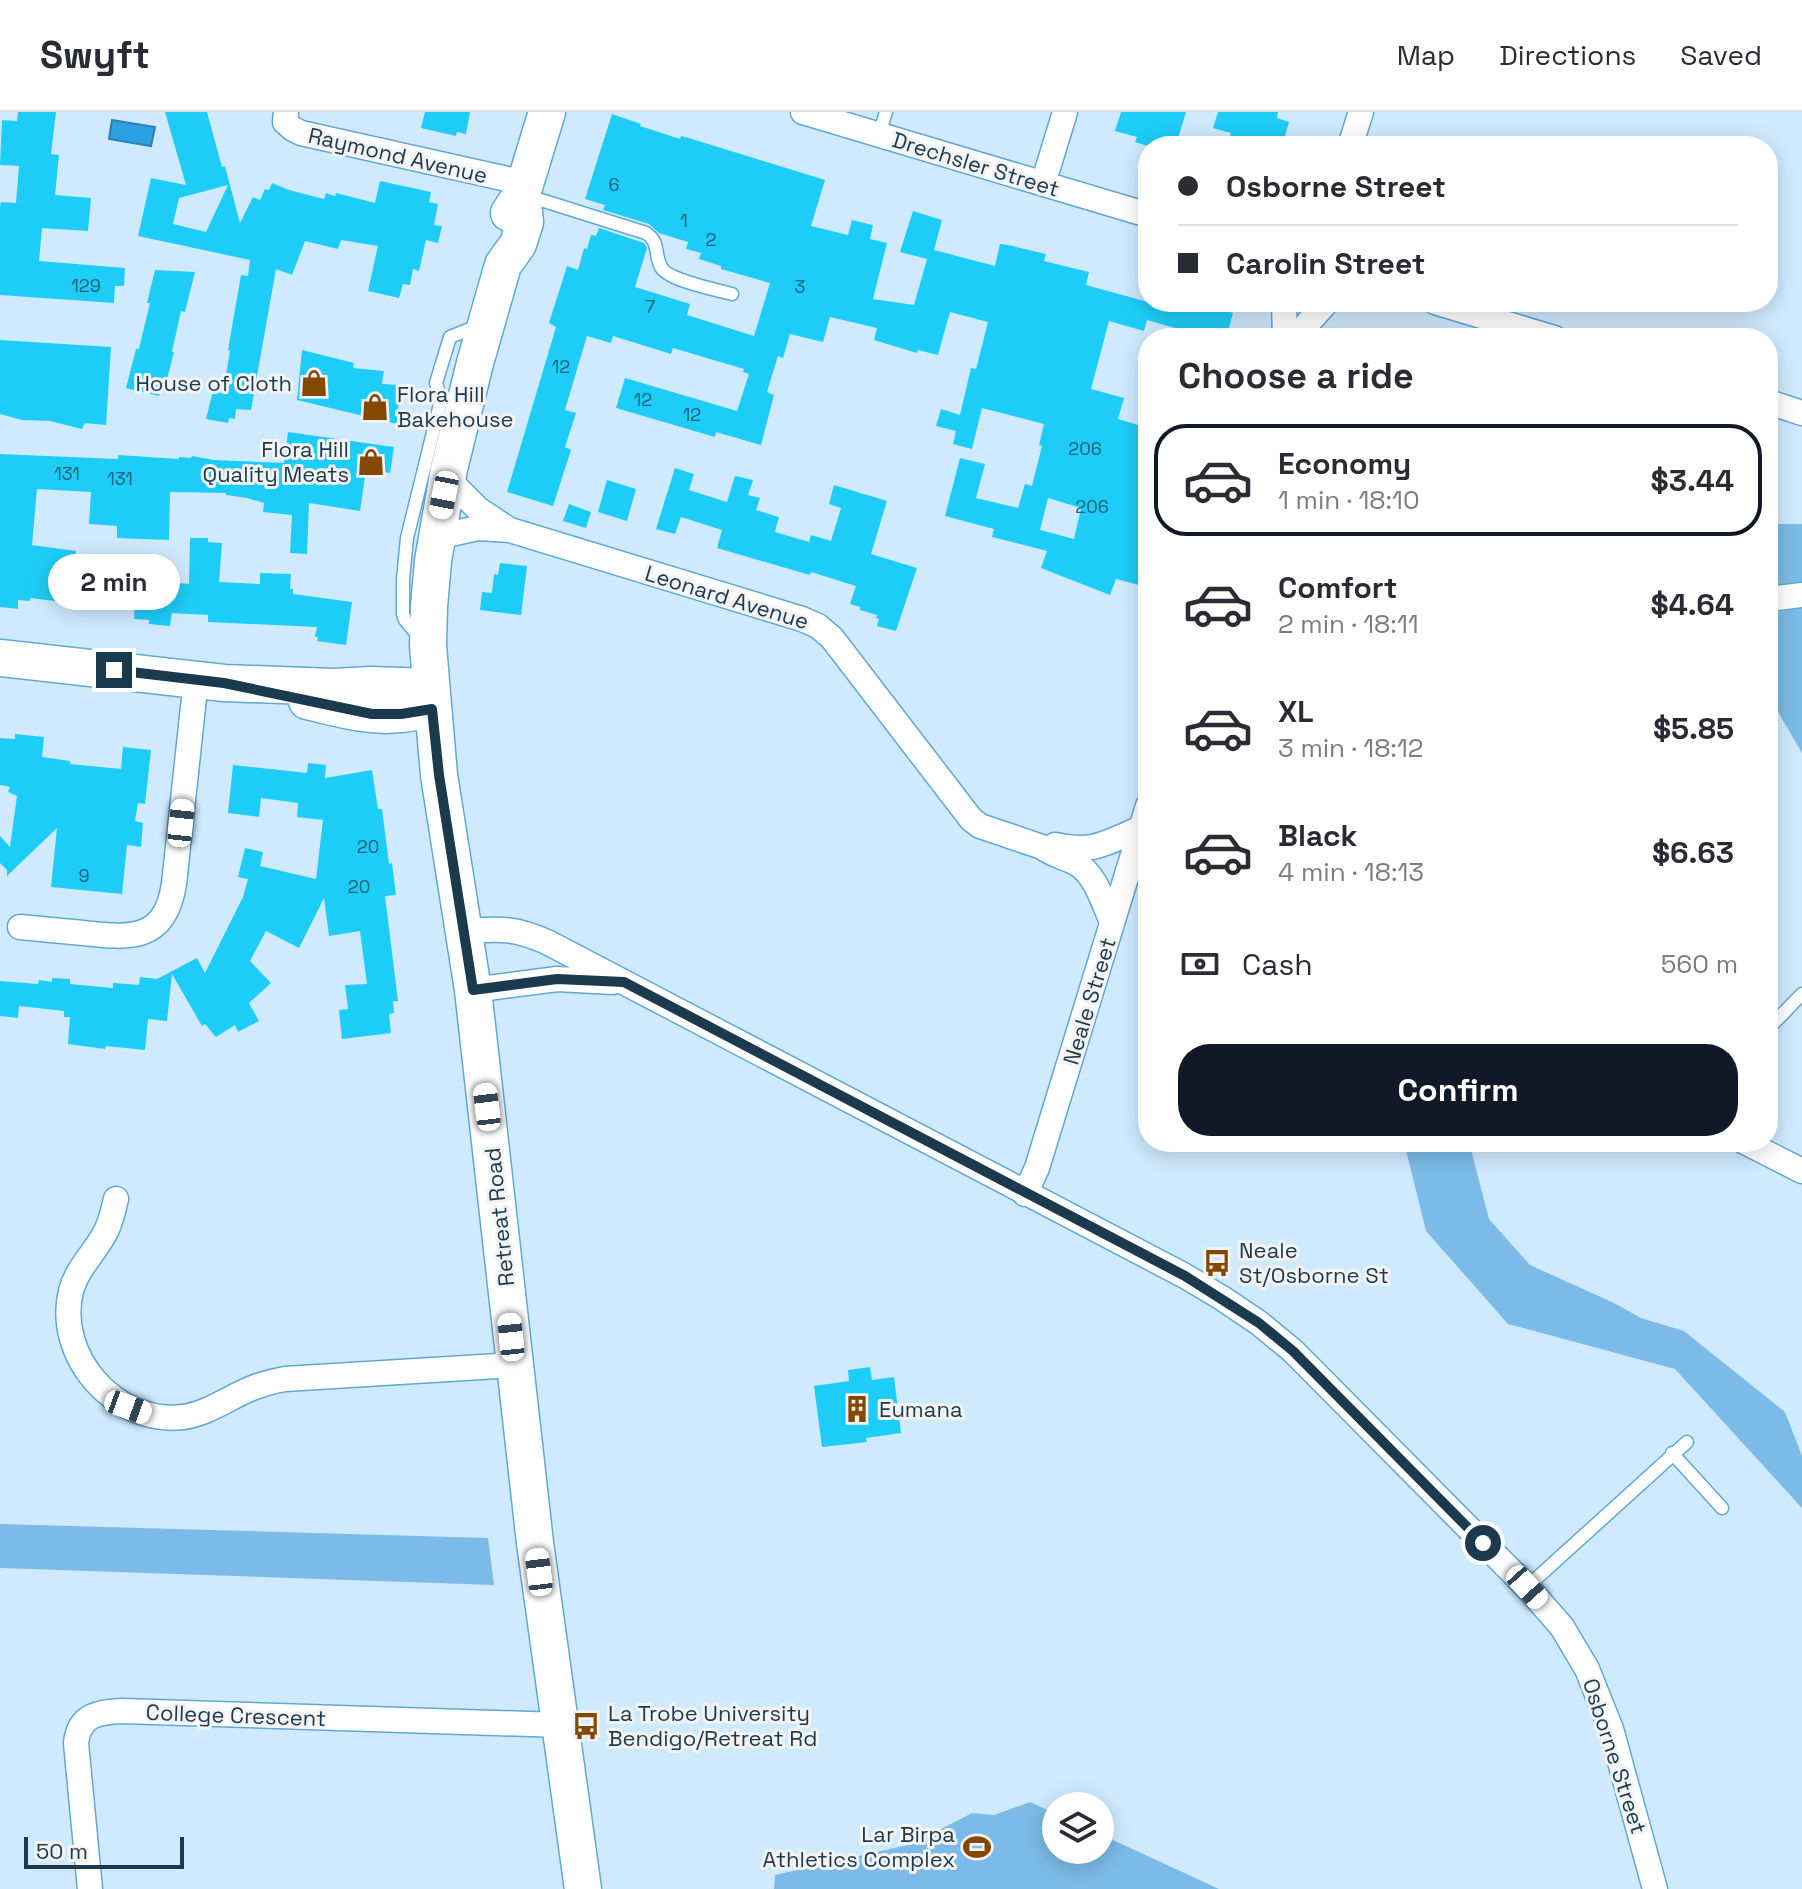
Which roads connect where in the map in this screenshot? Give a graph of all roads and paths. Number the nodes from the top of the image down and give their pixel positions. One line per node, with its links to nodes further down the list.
1 (286, 112): 9 (street, Raymond Avenue)
2 (547, 112): 9 (street, Retreat Road)
3 (803, 112): 6 (street, Drechsler Street)
4 (1065, 112): 8 (street)
5 (1361, 112): 7 (street)
6 (882, 123): 8 (street, Drechsler Street)
7 (1353, 136)
8 (1043, 184): 10 (street, Drechsler Street)
9 (523, 189): 11 (lane); 13 (street, Retreat Road)
10 (1138, 212)
11 (732, 294)
12 (1468, 312): 14 (street)
13 (487, 322): 17 (street, Retreat Road); 22 (lane)
14 (1521, 328)
15 (1778, 405): 16 (street)
16 (1802, 413)
17 (447, 478): 18 (street, Leonard Avenue); 19 (street, Retreat Road)
18 (510, 530): 19 (street, Leonard Avenue); 28 (street, Leonard Avenue)
19 (437, 537): 22 (street, Retreat Road)
20 (1802, 595): 21 (street)
21 (1778, 598)
22 (428, 646): 25 (street, Retreat Road)
23 (0, 658): 24 (street)
24 (210, 681): 25 (street); 30 (street)
25 (431, 698): 31 (street, Retreat Road)
26 (1138, 819): 28 (street, Leonard Avenue)
27 (1138, 839): 29 (street, Neale Street)
28 (1042, 847): 29 (street, Leonard Avenue)
29 (1112, 922): 38 (street, Neale Street)
30 (20, 927)
31 (464, 931): 32 (street, Osborne Street); 33 (street, Retreat Road)
32 (624, 982): 33 (street, Osborne Street); 38 (street, Osborne Street)
33 (473, 990): 40 (street, Retreat Road)
34 (1802, 994): 35 (lane)
35 (1778, 1019)
36 (1765, 1152): 37 (street)
37 (1802, 1171)
38 (1025, 1194): 44 (street, Osborne Street)
39 (116, 1199): 40 (street)
40 (514, 1365): 45 (street, Retreat Road)
41 (1687, 1442): 42 (lane)
42 (1672, 1453): 43 (lane); 44 (lane)
43 (1722, 1508)
44 (1527, 1587): 48 (street, Osborne Street)
45 (560, 1725): 46 (street, College Crescent); 47 (street, Retreat Road)
46 (90, 1889)
47 (583, 1889)
48 (1655, 1889)

